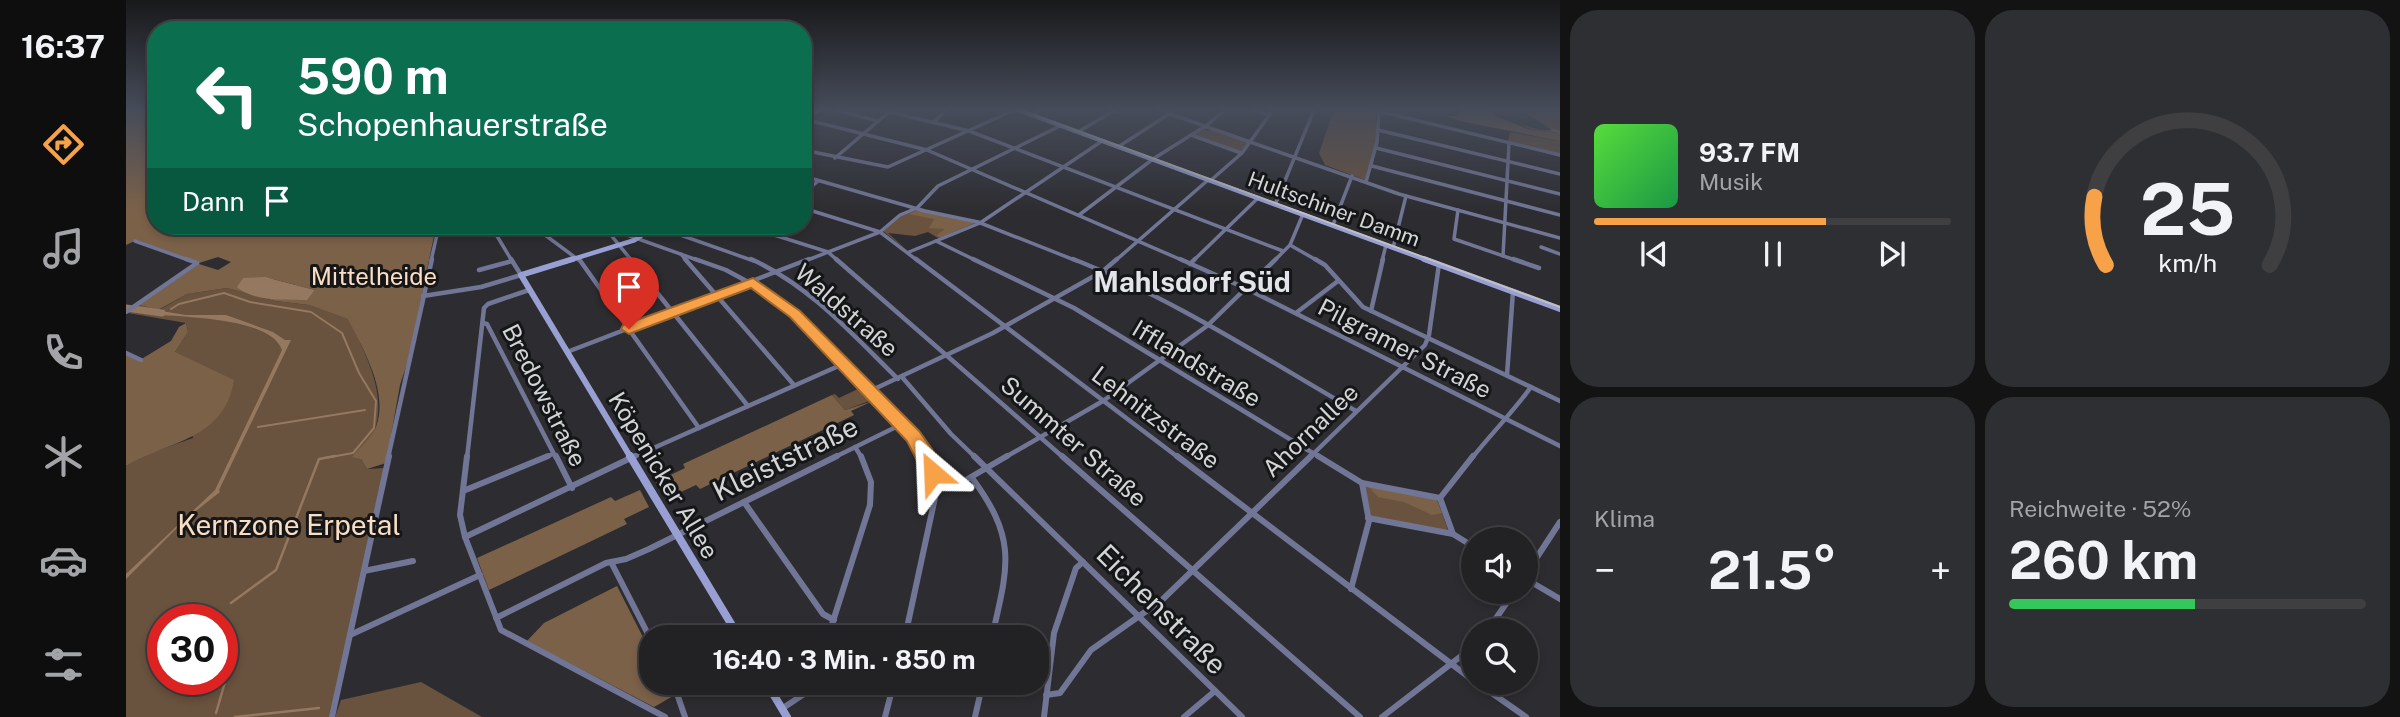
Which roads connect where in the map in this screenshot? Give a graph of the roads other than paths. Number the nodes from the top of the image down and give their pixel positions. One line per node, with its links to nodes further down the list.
1 (852, 143): 26 (street)
2 (901, 143): 21 (street, Pilgramer Straße)
3 (941, 143): 21 (street)
4 (1002, 143): 19 (street)
5 (1023, 143): 19 (street)
6 (1098, 143): 30 (street)
7 (1109, 143): 18 (street, Hultschiner Damm)
8 (1124, 143): 18 (street)
9 (1178, 143): 27 (street)
10 (1215, 143): 23 (street)
11 (1249, 143): 23 (street)
12 (1258, 143): 25 (street)
13 (1301, 143): 25 (street)
14 (1377, 143): 20 (street)
15 (1433, 143): 28 (street)
16 (1509, 143): 28 (street)
17 (1511, 143): 24 (street)
18 (1118, 147): 27 (street, Hultschiner Damm)
19 (1014, 148): 30 (street); 31 (street)
20 (1376, 148): 29 (street); 37 (street)
21 (927, 150): 26 (street); 31 (street, Pilgramer Straße)
22 (812, 152): 26 (street)
23 (1242, 153): 35 (street)
24 (1560, 155)
25 (1296, 157): 33 (street); 46 (street)
26 (835, 158)
27 (1153, 160): 35 (street, Hultschiner Damm); 40 (street)
28 (1508, 162): 32 (street); 37 (street)
29 (1373, 166): 38 (street); 45 (street)
30 (1063, 167): 40 (street); 41 (street)
31 (971, 169): 41 (street, Pilgramer Straße); 47 (street)
32 (1560, 174)
33 (1352, 176): 38 (street); 56 (street)
34 (812, 179): 36 (street)
35 (1209, 180): 44 (street, Hultschiner Damm); 48 (street)
36 (818, 181): 39 (street); 47 (street)
37 (1507, 181): 42 (street); 45 (street)
38 (1366, 182): 43 (street)
39 (812, 186)
40 (1116, 187): 48 (street); 51 (street)
41 (1026, 192): 51 (street, Pilgramer Straße); 54 (street)
42 (1560, 194)
43 (1406, 196): 49 (street); 76 (street)
44 (1258, 198): 46 (street, Hultschiner Damm); 57 (street)
45 (1506, 201): 53 (street); 55 (street)
46 (1275, 205): 52 (street, Hultschiner Damm)
47 (917, 208): 54 (street); 58 (street)
48 (1173, 209): 57 (street); 69 (street)
49 (1458, 210): 55 (street); 83 (street)
50 (812, 211): 58 (street, Lehnitzstraße)
51 (1078, 215): 69 (street, Pilgramer Straße)
52 (1303, 215): 56 (street, Hultschiner Damm); 73 (street)
53 (1560, 215)
54 (980, 223): 71 (street); 89 (street)
55 (1505, 223): 67 (street); 83 (street)
56 (1332, 225): 74 (street, Hultschiner Damm)
57 (1225, 230): 77 (street); 85 (street)
58 (880, 232): 78 (street); 79 (street, Lehnitzstraße)
59 (437, 235): 97 (street)
60 (496, 235): 84 (street, Köpenicker Allee)
61 (546, 235): 82 (street)
62 (612, 235): 72 (street)
63 (627, 235): 68 (street)
64 (643, 235): 68 (street)
65 (681, 235): 90 (street, Waldstraße)
66 (774, 235): 78 (street, Summter Straße)
67 (1560, 238)
68 (637, 239): 72 (street); 80 (street)
69 (1137, 240): 85 (street, Pilgramer Straße); 89 (street)
70 (135, 241): 102 (street)
71 (936, 241): 79 (street); 99 (street, Ifflandstraße)
72 (619, 244): 82 (street); 103 (street)
73 (1290, 244): 77 (street); 92 (street)
74 (1385, 245): 76 (street, Hultschiner Damm); 101 (street)
75 (1541, 247): 81 (street)
76 (1393, 248): 86 (street, Hultschiner Damm)
77 (1283, 251): 94 (street)
78 (828, 252): 90 (street); 112 (street, Summter Straße)
79 (908, 253): 107 (street, Lehnitzstraße)
80 (681, 254): 93 (street); 98 (street)
81 (1560, 254)
82 (577, 256): 91 (street); 108 (street)
83 (1503, 256): 87 (street)
84 (512, 261): 88 (street); 91 (street, Köpenicker Allee)
85 (1190, 264): 94 (street, Pilgramer Straße)
86 (1439, 264): 96 (street, Hultschiner Damm); 109 (street)
87 (1539, 268)
88 (478, 270)
89 (1103, 271): 99 (street); 106 (street)
90 (777, 272): 93 (street); 118 (street, Waldstraße)
91 (521, 275): 95 (street, Köpenicker Allee); 97 (street)
92 (1339, 281): 101 (street); 104 (street)
93 (753, 282): 98 (street); 115 (street)
94 (1245, 288): 104 (street, Pilgramer Straße); 106 (street)
95 (529, 290): 105 (street); 110 (street, Köpenicker Allee)
96 (1513, 291): 100 (street, Hultschiner Damm); 117 (street)
97 (423, 296): 155 (street)
98 (716, 296): 103 (street); 119 (street)
99 (1056, 298): 107 (street); 114 (street, Ifflandstraße)
100 (1560, 309)
101 (1371, 311): 109 (street)
102 (127, 312)
103 (673, 313): 108 (street); 124 (street)
104 (1296, 313): 116 (street, Pilgramer Straße)
105 (483, 323): 133 (street, Bredowstraße); 140 (street)
106 (1207, 326): 114 (street); 125 (street)
107 (1005, 327): 112 (street); 122 (street, Lehnitzstraße)
108 (629, 329): 110 (street); 128 (street)
109 (1429, 338): 116 (street, Ahornallee); 117 (street)
110 (566, 352): 134 (street, Köpenicker Allee)
111 (126, 353): 113 (street)
112 (947, 355): 118 (street); 129 (street, Summter Straße)
113 (141, 360)
114 (1160, 360): 122 (street); 132 (street, Ifflandstraße)
115 (843, 364): 119 (street); 121 (street)
116 (1403, 366): 125 (street, Ahornallee); 126 (street, Pilgramer Straße)
117 (1507, 375): 120 (street)
118 (900, 378): 121 (street); 135 (street, Waldstraße)
119 (794, 385): 124 (street)
120 (1531, 387): 123 (street); 126 (street)
121 (870, 391): 127 (street)
122 (1103, 401): 129 (street); 143 (street, Lehnitzstraße)
123 (1560, 401)
124 (748, 406): 128 (street)
125 (1356, 411): 132 (street, Ahornallee)
126 (1504, 418): 130 (street, Pilgramer Straße); 141 (street)
127 (902, 424): 131 (street, Kleiststraße); 139 (street)
128 (699, 428): 134 (street)
129 (1041, 438): 135 (street); 156 (street, Summter Straße)
130 (1560, 446)
131 (855, 447): 142 (street, Kleiststraße); 163 (street)
132 (1313, 453): 137 (street, Ifflandstraße); 143 (street, Ahornallee)
133 (553, 454): 138 (street, Bredowstraße); 140 (street)
134 (630, 458): 138 (street); 148 (street, Köpenicker Allee)
135 (987, 469): 136 (street); 146 (street, Waldstraße)
136 (971, 478): 139 (street); 168 (street)
137 (1362, 483): 141 (street); 144 (street)
138 (572, 488): 149 (street)
139 (936, 488): 167 (street)
140 (463, 491): 149 (street)
141 (1440, 498): 147 (street)
142 (744, 502): 148 (street, Kleiststraße); 163 (street)
143 (1252, 514): 156 (street, Ahornallee); 159 (street, Lehnitzstraße)
144 (1368, 517): 147 (street); 159 (street)
145 (1560, 522): 151 (street)
146 (1053, 532): 154 (street, Eichenstraße)
147 (1453, 534): 150 (street)
148 (677, 535): 153 (street, Kleiststraße); 165 (street, Köpenicker Allee)
149 (465, 537): 157 (street)
150 (1461, 539)
151 (1538, 557)
152 (413, 561): 155 (street)
153 (611, 562): 162 (street, Kleiststraße); 164 (street)
154 (1083, 562): 161 (street, Eichenstraße); 172 (street)
155 (364, 571): 169 (street)
156 (1193, 571): 161 (street, Ahornallee); 192 (street, Summter Straße)
157 (480, 575): 162 (street); 169 (street)
158 (1538, 584): 160 (street)
159 (1351, 589): 171 (street, Lehnitzstraße)
160 (1560, 599)
161 (1138, 617): 174 (street, Eichenstraße); 181 (street, Ahornallee)
162 (496, 618): 185 (street)
163 (834, 620): 166 (street)
164 (643, 625)
165 (732, 625)
166 (832, 625)
167 (908, 625)
168 (994, 625)
169 (350, 635): 184 (street)
170 (1461, 656): 171 (street)
171 (1450, 665): 173 (street, Lehnitzstraße); 193 (street)
172 (1049, 672)
173 (1461, 672)
174 (1215, 691): 190 (street); 191 (street, Eichenstraße)
175 (679, 695): 186 (street)
176 (774, 695): 183 (street)
177 (804, 695): 183 (street)
178 (891, 695): 187 (street)
179 (980, 695): 188 (street)
180 (1046, 695): 189 (street)
181 (1049, 695)
182 (1494, 695): 194 (street, Lehnitzstraße)
183 (785, 713)
184 (332, 717)
185 (665, 717)
186 (685, 717)
187 (886, 717)
188 (975, 717)
189 (1044, 717)
190 (1184, 717)
191 (1242, 717)
192 (1360, 717)
193 (1382, 717)
194 (1526, 717)

